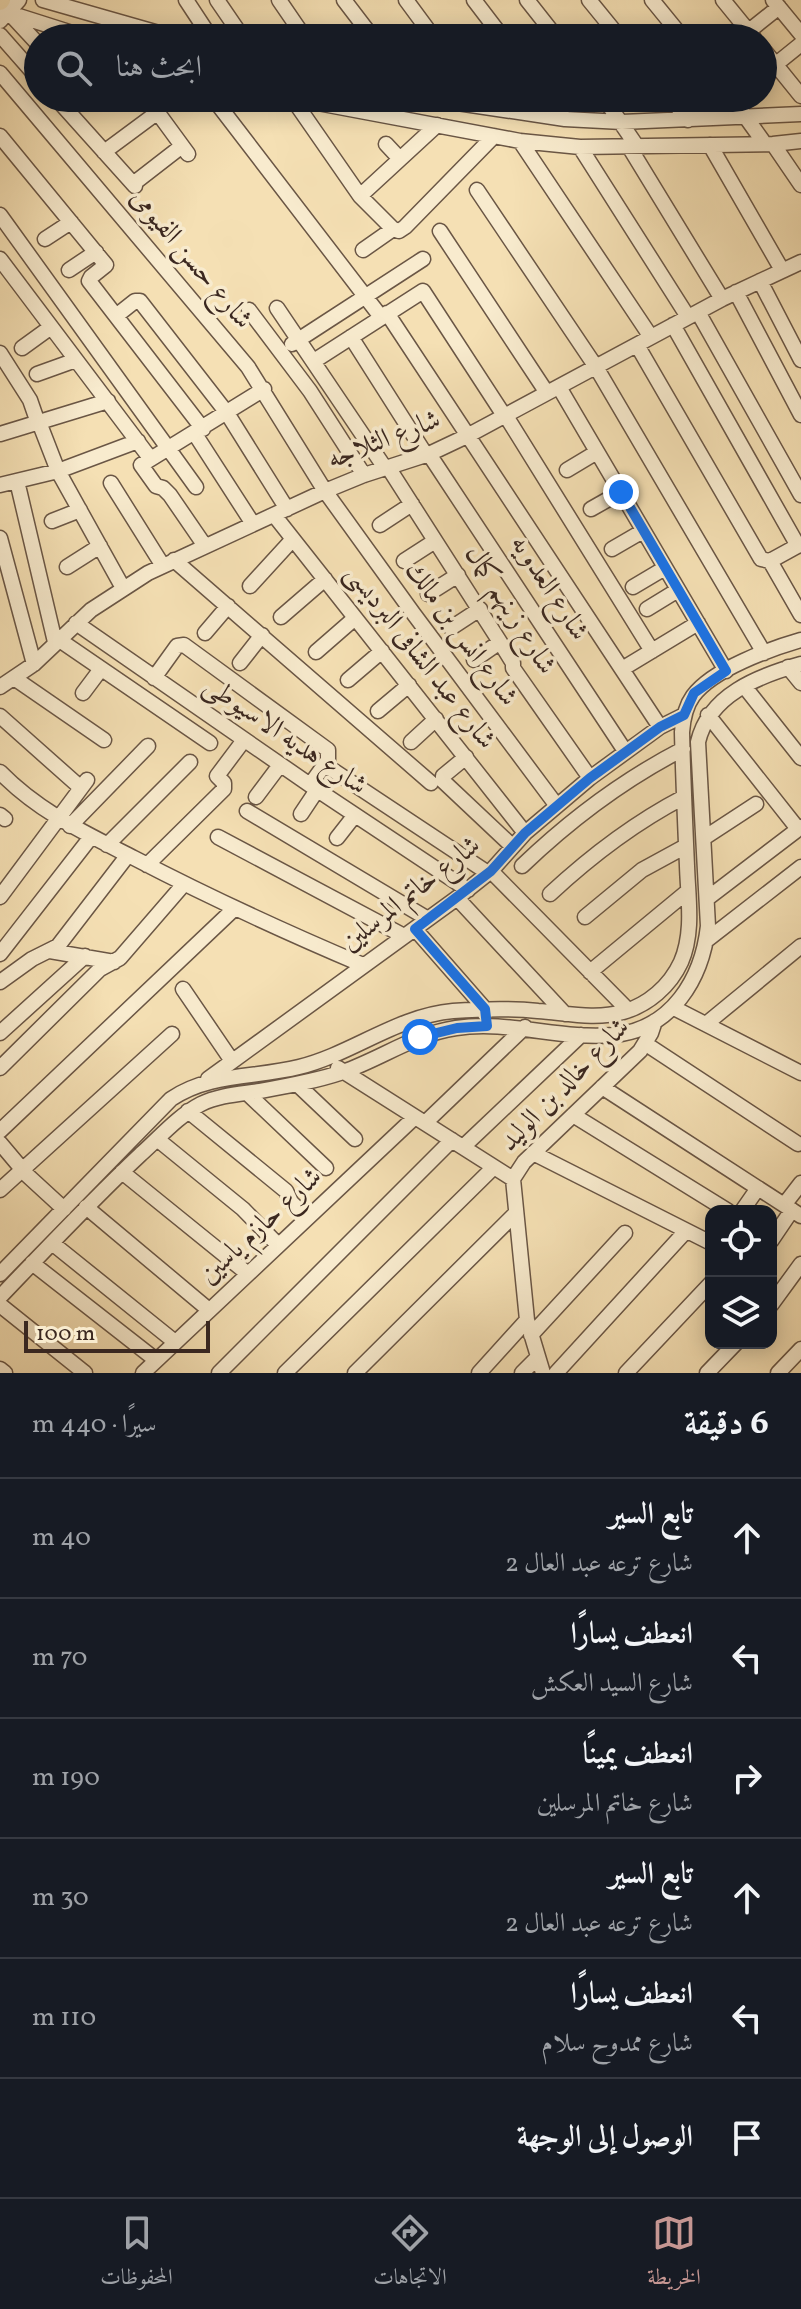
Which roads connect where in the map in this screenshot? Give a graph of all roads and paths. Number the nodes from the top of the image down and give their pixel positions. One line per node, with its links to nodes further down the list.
1 (19, 0): 14 (street)
2 (43, 0): 16 (street)
3 (186, 0): 17 (street)
4 (217, 0): 18 (street)
5 (279, 0): 19 (street)
6 (344, 0): 20 (street)
7 (406, 0): 21 (street)
8 (474, 0): 22 (street)
9 (527, 0): 23 (street)
10 (589, 0): 24 (street)
11 (652, 0): 25 (street)
12 (723, 0): 26 (street)
13 (776, 4): 27 (street); 29 (street)
14 (2, 9): 15 (street); 28 (street)
15 (46, 24)
16 (127, 24)
17 (202, 24)
18 (233, 24)
19 (295, 24)
20 (362, 24)
21 (424, 24)
22 (492, 24)
23 (546, 24)
24 (609, 24)
25 (672, 24)
26 (742, 24)
27 (760, 24)
28 (24, 30)
29 (801, 34)
30 (0, 35): 32 (street)
31 (801, 44): 33 (street)
32 (24, 62)
33 (777, 63)
34 (777, 67): 36 (street)
35 (0, 73): 37 (street, شارع حسن الفيومى)
36 (800, 94)
37 (24, 101)
38 (33, 112): 103 (street, شارع حسن الفيومى)
39 (68, 112): 64 (street)
40 (158, 112): 64 (street); 64 (street)
41 (224, 112): 83 (street)
42 (302, 112): 68 (street)
43 (367, 112): 54 (street)
44 (526, 112): 51 (street)
45 (560, 112): 51 (street)
46 (614, 112): 53 (street)
47 (681, 112): 52 (street)
48 (744, 112): 50 (street)
49 (801, 114): 50 (street)
50 (749, 118): 52 (street); 60 (street)
51 (565, 119): 53 (street)
52 (688, 120): 53 (street)
53 (622, 122): 61 (street)
54 (437, 125): 56 (street); 65 (street)
55 (0, 136): 70 (street)
56 (494, 136): 57 (street); 71 (street)
57 (520, 141): 63 (street); 92 (street)
58 (801, 141): 60 (street)
59 (386, 144): 65 (street)
60 (769, 144): 62 (street); 66 (street)
61 (632, 145): 62 (street); 63 (street); 82 (street)
62 (710, 145): 80 (street)
63 (580, 147): 86 (street)
64 (104, 152)
65 (400, 159): 68 (street)
66 (801, 185)
67 (477, 190): 101 (street)
68 (360, 196): 71 (street)
69 (0, 215): 114 (street)
70 (71, 222): 73 (street); 75 (street)
71 (393, 229): 74 (street)
72 (440, 231): 104 (street)
73 (45, 239)
74 (363, 250)
75 (96, 252): 79 (street); 88 (street)
76 (423, 259): 83 (street)
77 (801, 262): 80 (street, شارع الثلاجه)
78 (1, 264): 90 (street)
79 (69, 270)
80 (782, 270): 81 (street, شارع الثلاجه)
81 (760, 281): 82 (street, شارع الثلاجه); 99 (street)
82 (729, 295): 86 (street, شارع الثلاجه); 107 (street)
83 (365, 297): 87 (street); 93 (street)
84 (277, 308): 93 (street, شارع زينهم كمال)
85 (249, 310): 96 (street)
86 (693, 314): 89 (street, شارع الثلاجه); 128 (street)
87 (384, 315): 91 (street); 108 (street); 112 (street)
88 (116, 316): 106 (street, شارع عبد الشافى البرديسى); 110 (street)
89 (673, 325): 92 (street, شارع الثلاجه); 140 (street)
90 (51, 327): 95 (street); 98 (street)
91 (351, 337): 100 (street); 116 (street, شارع العدويه)
92 (651, 337): 94 (street, شارع الثلاجه)
93 (299, 339): 96 (street); 100 (street, شارع زينهم كمال)
94 (637, 345): 101 (street, شارع الثلاجه); 145 (street)
95 (22, 348)
96 (281, 351): 121 (street)
97 (0, 353): 109 (street)
98 (76, 360): 102 (street); 105 (street)
99 (801, 360)
100 (314, 361): 118 (street, شارع زينهم كمال)
101 (596, 367): 104 (street, شارع الثلاجه); 173 (street)
102 (37, 374)
103 (264, 389): 106 (street); 126 (street, شارع حسن الفيومى)
104 (553, 390): 108 (street, شارع الثلاجه); 115 (street)
105 (108, 401): 109 (street); 113 (street)
106 (227, 413): 110 (street); 132 (street, شارع عبد الشافى البرديسى)
107 (801, 415)
108 (506, 416): 112 (street, شارع الثلاجه); 171 (street)
109 (39, 422): 111 (street); 120 (street)
110 (199, 431): 114 (street); 134 (street)
111 (0, 434)
112 (467, 436): 116 (street, شارع الثلاجه); 179 (street)
113 (138, 441): 117 (street); 120 (street)
114 (169, 449): 117 (street); 125 (street)
115 (597, 452): 119 (street); 127 (street)
116 (428, 454): 118 (street, شارع الثلاجه); 202 (street, شارع العدويه)
117 (150, 458): 142 (street)
118 (387, 468): 121 (street, شارع الثلاجه); 129 (street, شارع زينهم كمال)
119 (567, 470)
120 (58, 471): 122 (street); 131 (street)
121 (364, 475): 126 (street, شارع الثلاجه)
122 (17, 481): 124 (street); 168 (street)
123 (111, 483): 146 (street)
124 (0, 485)
125 (196, 487)
126 (325, 491): 132 (street, شارع الثلاجه); 215 (street, شارع انس بن مالك)
127 (621, 492): 130 (street); 136 (street)
128 (801, 495)
129 (412, 504): 135 (street); 139 (street, شارع زينهم كمال)
130 (591, 509)
131 (80, 510): 133 (street); 141 (street)
132 (280, 512): 134 (street, شارع الثلاجه); 138 (street, شارع عبد الشافى البرديسى)
133 (52, 521)
134 (253, 524): 142 (street, شارع الثلاجه)
135 (380, 525)
136 (643, 531): 143 (street); 148 (street)
137 (0, 538): 176 (street)
138 (293, 539): 150 (street, شارع عبد الشافى البرديسى); 151 (street)
139 (435, 541): 144 (street); 149 (street, شارع زينهم كمال)
140 (799, 545): 145 (street)
141 (100, 546): 147 (street); 153 (street)
142 (205, 546): 146 (street, شارع الثلاجه)
143 (612, 549)
144 (404, 561)
145 (770, 561): 159 (street)
146 (168, 563): 153 (street, شارع الثلاجه); 156 (street)
147 (67, 567)
148 (665, 568): 152 (street); 154 (street)
149 (458, 575): 155 (street); 157 (street, شارع زينهم كمال)
150 (325, 579): 160 (street); 161 (street, شارع عبد الشافى البرديسى)
151 (250, 586)
152 (633, 587)
153 (123, 588): 162 (street, شارع الثلاجه)
154 (678, 590): 158 (street); 163 (street)
155 (428, 594)
156 (228, 606): 165 (street); 166 (street)
157 (480, 609): 164 (street); 169 (street, شارع زينهم كمال)
158 (647, 609)
159 (801, 615)
160 (281, 617)
161 (355, 618): 170 (street, شارع عبد الشافى البرديسى); 172 (street)
162 (76, 623): 168 (street, شارع الثلاجه); 182 (street, شارع هديه الاسيوطى)
163 (698, 623): 171 (street); 180 (street)
164 (451, 628)
165 (205, 633)
166 (262, 635): 175 (street); 210 (street)
167 (801, 640): 173 (street)
168 (56, 641): 176 (street, شارع الثلاجه); 178 (street)
169 (500, 642): 174 (street); 209 (street, شارع زينهم كمال)
170 (382, 651): 183 (street); 185 (street, شارع عبد الشافى البرديسى)
171 (652, 651): 179 (street)
172 (316, 652)
173 (764, 653): 180 (street)
174 (474, 660)
175 (240, 663)
176 (34, 664): 181 (street, شارع الثلاجه)
177 (794, 666): 184 (street); 186 (street)
178 (101, 669): 188 (street); 199 (street)
179 (622, 669): 195 (street)
180 (720, 674): 189 (street); 191 (street)
181 (14, 678): 187 (street, شارع الثلاجه); 196 (street)
182 (154, 678): 197 (street, شارع هديه الاسيوطى); 207 (street)
183 (348, 680)
184 (801, 683)
185 (409, 685): 190 (street); 194 (street, شارع عبد الشافى البرديسى)
186 (744, 686): 189 (street); 204 (street)
187 (0, 687)
188 (83, 693)
189 (725, 696): 192 (street)
190 (378, 711)
191 (684, 715): 195 (street, شارع خاتم المرسلين); 201 (street)
192 (708, 715): 220 (street); 225 (street)
193 (0, 716): 219 (street)
194 (436, 719): 198 (street); 203 (street, شارع عبد الشافى البرديسى)
195 (660, 727): 202 (street, شارع خاتم المرسلين)
196 (104, 740)
197 (244, 740): 206 (street, شارع هديه الاسيوطى); 230 (street)
198 (411, 742)
199 (210, 743)
200 (148, 746): 219 (street)
201 (683, 749): 213 (street); 231 (street)
202 (625, 751): 209 (street, شارع خاتم المرسلين)
203 (466, 757): 221 (street, شارع عبد الشافى البرديسى); 227 (street)
204 (801, 758)
205 (190, 762): 226 (street)
206 (280, 765): 211 (street, شارع هديه الاسيوطى); 212 (street)
207 (325, 765): 211 (street); 233 (street)
208 (0, 772): 219 (street)
209 (590, 778): 215 (street, شارع خاتم المرسلين)
210 (431, 783)
211 (314, 788): 217 (street); 218 (street, شارع هديه الاسيوطى)
212 (256, 797)
213 (684, 797): 228 (street); 237 (street)
214 (756, 804): 225 (street)
215 (557, 806): 221 (street, شارع خاتم المرسلين)
216 (247, 811): 242 (street)
217 (301, 814)
218 (355, 815): 224 (street); 236 (street, شارع هديه الاسيوطى)
219 (64, 823): 222 (street); 238 (street)
220 (799, 828): 239 (street)
221 (525, 833): 227 (street, شارع خاتم المرسلين)
222 (91, 837): 226 (street); 247 (street)
223 (218, 837): 243 (street)
224 (337, 838)
225 (704, 838): 239 (street)
226 (107, 845): 229 (street)
227 (512, 846): 233 (street, شارع خاتم المرسلين)
228 (686, 846): 235 (street); 241 (street)
229 (128, 855): 230 (street); 246 (street)
230 (147, 865): 234 (street)
231 (522, 866)
232 (801, 867): 244 (street)
233 (490, 872): 236 (street, شارع خاتم المرسلين); 253 (street)
234 (184, 884): 240 (street); 249 (street)
235 (688, 891): 253 (street); 258 (street)
236 (463, 894): 242 (street, شارع خاتم المرسلين); 259 (street, شارع هديه الاسيوطى)
237 (550, 894)
238 (0, 897)
239 (708, 898): 244 (street)
240 (235, 908): 250 (street); 281 (street)
241 (585, 917)
242 (428, 919): 243 (street, شارع خاتم المرسلين)
243 (409, 932): 250 (street, شارع خاتم المرسلين); 257 (street)
244 (707, 940): 256 (street)
245 (801, 946): 261 (street)
246 (50, 951): 248 (street); 252 (street)
247 (0, 954)
248 (85, 956): 249 (street); 264 (street)
249 (114, 962): 271 (street)
250 (363, 965): 270 (street, شارع خاتم المرسلين)
251 (0, 966): 252 (street)
252 (17, 969): 254 (street)
253 (590, 972): 258 (street)
254 (0, 982)
255 (183, 989): 270 (street)
256 (674, 1008): 260 (street); 261 (street)
257 (485, 1009): 259 (street); 262 (street); 269 (street)
258 (621, 1012): 259 (street); 265 (street)
259 (565, 1014)
260 (655, 1021): 265 (street); 268 (street, شارع خالد بن الوليد)
261 (706, 1024): 273 (street)
262 (487, 1026): 263 (street); 272 (street)
263 (525, 1027): 267 (street); 280 (street, شارع حازم ياسين)
264 (0, 1033)
265 (623, 1033): 267 (street)
266 (172, 1034): 292 (street)
267 (581, 1035): 286 (street)
268 (646, 1044): 276 (street, شارع خالد بن الوليد); 287 (street)
269 (324, 1059): 272 (street); 274 (street)
270 (232, 1061): 274 (street, شارع خاتم المرسلين)
271 (0, 1068)
272 (344, 1072): 275 (street); 280 (street)
273 (801, 1073)
274 (205, 1082): 285 (street)
275 (297, 1084): 277 (street); 283 (street)
276 (602, 1087): 279 (street, شارع خالد بن الوليد); 296 (street)
277 (247, 1093): 278 (street); 291 (street)
278 (188, 1111): 282 (street); 304 (street)
279 (573, 1115): 288 (street, شارع خالد بن الوليد); 298 (street)
280 (420, 1120): 286 (street); 304 (street, شارع حازم ياسين)
281 (0, 1131)
282 (157, 1139): 289 (street); 310 (street)
283 (355, 1139)
284 (0, 1143): 292 (street)
285 (128, 1143): 289 (street); 301 (street)
286 (458, 1144): 290 (street); 331 (street)
287 (798, 1144)
288 (533, 1153): 294 (street, شارع خالد بن الوليد); 305 (street)
289 (141, 1154): 293 (street)
290 (494, 1167): 294 (street); 332 (street)
291 (326, 1168)
292 (22, 1169): 297 (street); 301 (street)
293 (122, 1172): 300 (street); 314 (street)
294 (513, 1179): 303 (street, شارع خالد بن الوليد)
295 (801, 1183): 302 (street)
296 (758, 1188): 299 (street); 302 (street)
297 (0, 1190)
298 (718, 1205)
299 (746, 1205)
300 (86, 1207): 309 (street); 319 (street)
301 (64, 1209): 313 (street)
302 (793, 1210): 307 (street)
303 (516, 1213): 320 (street, شارع خالد بن الوليد); 333 (street)
304 (307, 1218): 310 (street, شارع حازم ياسين)
305 (686, 1231): 308 (street); 337 (street)
306 (625, 1233): 321 (street)
307 (777, 1233)
308 (705, 1240)
309 (52, 1243): 311 (street); 322 (street)
310 (278, 1245): 314 (street, شارع حازم ياسين)
311 (32, 1263): 316 (street); 326 (street)
312 (801, 1264): 317 (street)
313 (0, 1274)
314 (248, 1274): 319 (street, شارع حازم ياسين)
315 (705, 1289): 338 (street)
316 (0, 1297)
317 (777, 1297)
318 (0, 1305): 329 (street)
319 (209, 1310): 322 (street, شارع حازم ياسين)
320 (527, 1320): 321 (street, شارع خالد بن الوليد); 334 (street)
321 (531, 1335): 325 (street, شارع خالد بن الوليد)
322 (175, 1342): 326 (street, شارع حازم ياسين)
323 (730, 1349): 339 (street)
324 (801, 1349): 340 (street)
325 (538, 1357): 335 (street); 336 (street, شارع خالد بن الوليد)
326 (156, 1360): 330 (street, شارع حازم ياسين)
327 (0, 1369): 328 (street)
328 (5, 1373)
329 (85, 1373)
330 (143, 1373)
331 (219, 1373)
332 (285, 1373)
333 (355, 1373)
334 (479, 1373)
335 (522, 1373)
336 (543, 1373)
337 (556, 1373)
338 (626, 1373)
339 (707, 1373)
340 (778, 1373)

